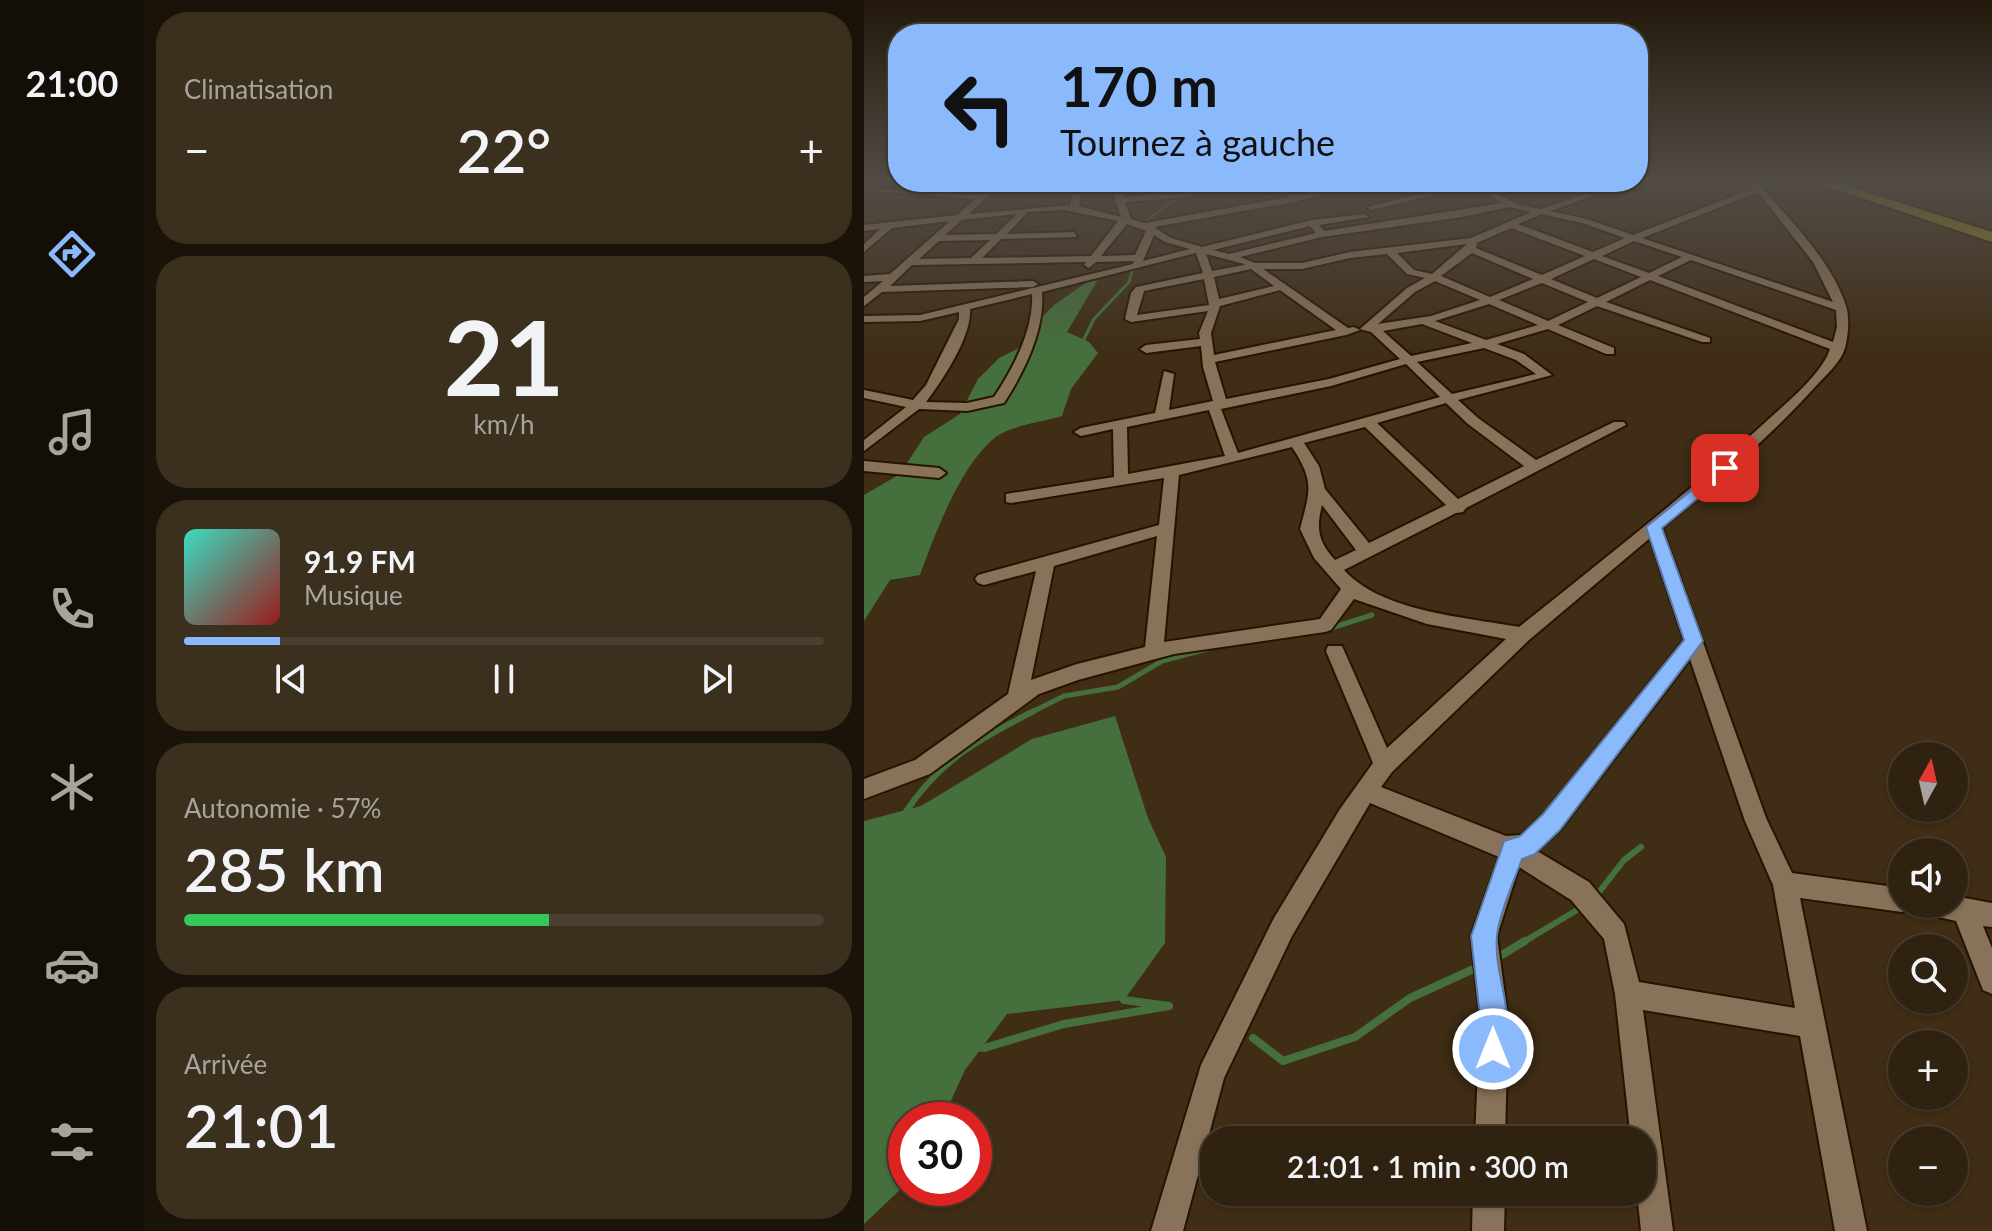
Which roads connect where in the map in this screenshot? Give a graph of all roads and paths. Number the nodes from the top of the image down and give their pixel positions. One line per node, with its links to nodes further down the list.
1 (938, 238): 27 (street)
2 (997, 238): 26 (street)
3 (1108, 238): 24 (street)
4 (1145, 238): 28 (street)
5 (1164, 238): 18 (street)
6 (1248, 238): 18 (street)
7 (1296, 238): 21 (street)
8 (1298, 238): 20 (street)
9 (1369, 238): 19 (street)
10 (1432, 238): 16 (street)
11 (1478, 238): 17 (street)
12 (1547, 238): 22 (street)
13 (1633, 238): 22 (street)
14 (1635, 238): 23 (street)
15 (1798, 238): 49 (street)
16 (1438, 243): 17 (street); 19 (street)
17 (1472, 245): 32 (street); 35 (street)
18 (1200, 250): 21 (street); 28 (street); 30 (street)
19 (1383, 250): 20 (street); 32 (street)
20 (1316, 253): 29 (street)
21 (1232, 256): 29 (street)
22 (1593, 256): 33 (street); 35 (street)
23 (1690, 257): 33 (street); 49 (street)
24 (1094, 258): 25 (street); 28 (street); 36 (street)
25 (1033, 259): 26 (street); 38 (street)
26 (975, 260): 27 (street); 39 (street)
27 (910, 262): 31 (street)
28 (1138, 262): 36 (street)
29 (1253, 266): 30 (street); 40 (street)
30 (1209, 276): 47 (street); 47 (street)
31 (893, 277): 34 (street); 41 (street)
32 (1434, 277): 44 (street); 54 (street)
33 (1651, 278): 45 (street); 59 (street)
34 (864, 279)
35 (1541, 279): 44 (street); 45 (street)
36 (1082, 280): 37 (street)
37 (1067, 283): 38 (street); 42 (street)
38 (1010, 285): 39 (street); 43 (street)
39 (946, 286): 41 (street); 50 (street)
40 (1284, 286): 47 (street); 55 (street)
41 (879, 289): 46 (street)
42 (1037, 291): 43 (street); 67 (street)
43 (998, 300): 48 (street)
44 (1487, 301): 52 (street); 53 (street)
45 (1597, 302): 53 (street); 56 (street)
46 (864, 303)
47 (1214, 305): 57 (street)
48 (964, 307): 50 (street); 67 (street)
49 (1841, 308): 59 (street)
50 (920, 318): 51 (street)
51 (864, 319)
52 (1423, 321): 54 (street); 58 (street)
53 (1549, 325): 58 (street); 61 (street)
54 (1370, 328): 55 (street); 63 (street)
55 (1346, 332): 62 (street)
56 (1706, 340)
57 (1206, 342): 60 (street); 62 (street)
58 (1489, 343): 63 (street); 66 (street)
59 (1839, 348): 85 (street)
60 (1146, 349)
61 (1610, 351)
62 (1208, 360): 68 (street)
63 (1408, 360): 66 (street); 68 (street)
64 (1168, 374): 69 (street)
65 (864, 394): 67 (street)
66 (1447, 398): 70 (street); 77 (street)
67 (917, 404): 75 (street)
68 (1217, 406): 69 (street); 76 (street)
69 (1161, 417): 71 (street)
70 (1368, 422): 74 (street); 84 (street)
71 (1120, 424): 73 (street); 81 (street)
72 (1619, 425): 77 (street)
73 (1081, 432)
74 (1297, 443): 76 (street); 82 (street)
75 (864, 447)
76 (1233, 459): 80 (street)
77 (1533, 465): 84 (street)
78 (864, 466): 79 (street)
79 (939, 473)
80 (1172, 473): 81 (street); 86 (street)
81 (1121, 480): 83 (street)
82 (1318, 490): 87 (street); 89 (street)
83 (1011, 498)
84 (1458, 508): 87 (street)
85 (1654, 527): 92 (street); 93 (street)
86 (1168, 528): 88 (street); 94 (street)
87 (1367, 552): 89 (street)
88 (1046, 564): 90 (street); 96 (street)
89 (1335, 567): 91 (street)
90 (984, 579)
91 (1351, 589): 92 (street); 94 (street)
92 (1522, 635): 97 (street)
93 (1694, 641): 100 (street); 101 (street)
94 (1154, 651): 96 (street)
95 (1335, 651): 97 (street)
96 (1017, 699): 98 (street)
97 (1384, 765): 99 (street)
98 (864, 789)
99 (1368, 792): 100 (street); 111 (street)
100 (1513, 850): 107 (street); 109 (street)
101 (1785, 884): 102 (street); 108 (street)
102 (1888, 898)
103 (1968, 910): 104 (street)
104 (1992, 915)
105 (1968, 918): 106 (street)
106 (1992, 981)
107 (1628, 994): 108 (street); 113 (street)
108 (1812, 1024): 114 (street)
109 (1490, 1126)
110 (1489, 1206): 112 (street)
111 (1167, 1231)
112 (1488, 1231)
113 (1657, 1231)
114 (1851, 1231)

